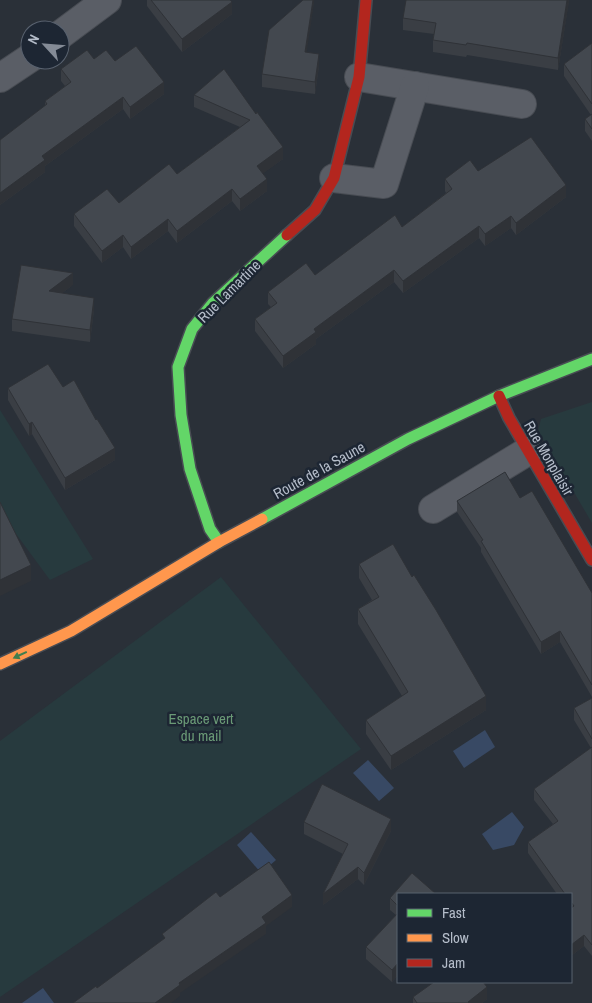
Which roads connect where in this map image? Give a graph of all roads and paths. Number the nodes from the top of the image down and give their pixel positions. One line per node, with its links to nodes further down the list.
1 (107, 0): 3 (street)
2 (366, 0): 5 (street, Rue Lamartine)
3 (70, 28)
4 (20, 65): 6 (street)
5 (358, 77): 7 (street); 9 (street, Rue Lamartine)
6 (0, 78)
7 (415, 86): 8 (street); 9 (street)
8 (522, 104)
9 (334, 178): 14 (street, Rue Lamartine)
10 (592, 359): 11 (street, Route de la Saune)
11 (499, 396): 12 (street, Rue Monplaisir); 14 (street, Route de la Saune)
12 (528, 451): 13 (street); 15 (street, Rue Monplaisir)
13 (433, 509)
14 (219, 542): 16 (street, Route de la Saune)
15 (592, 560)
16 (71, 630): 17 (street, Route de la Saune, one-way to 17); 18 (street, Route de la Saune)
17 (0, 664)
18 (25, 666)

